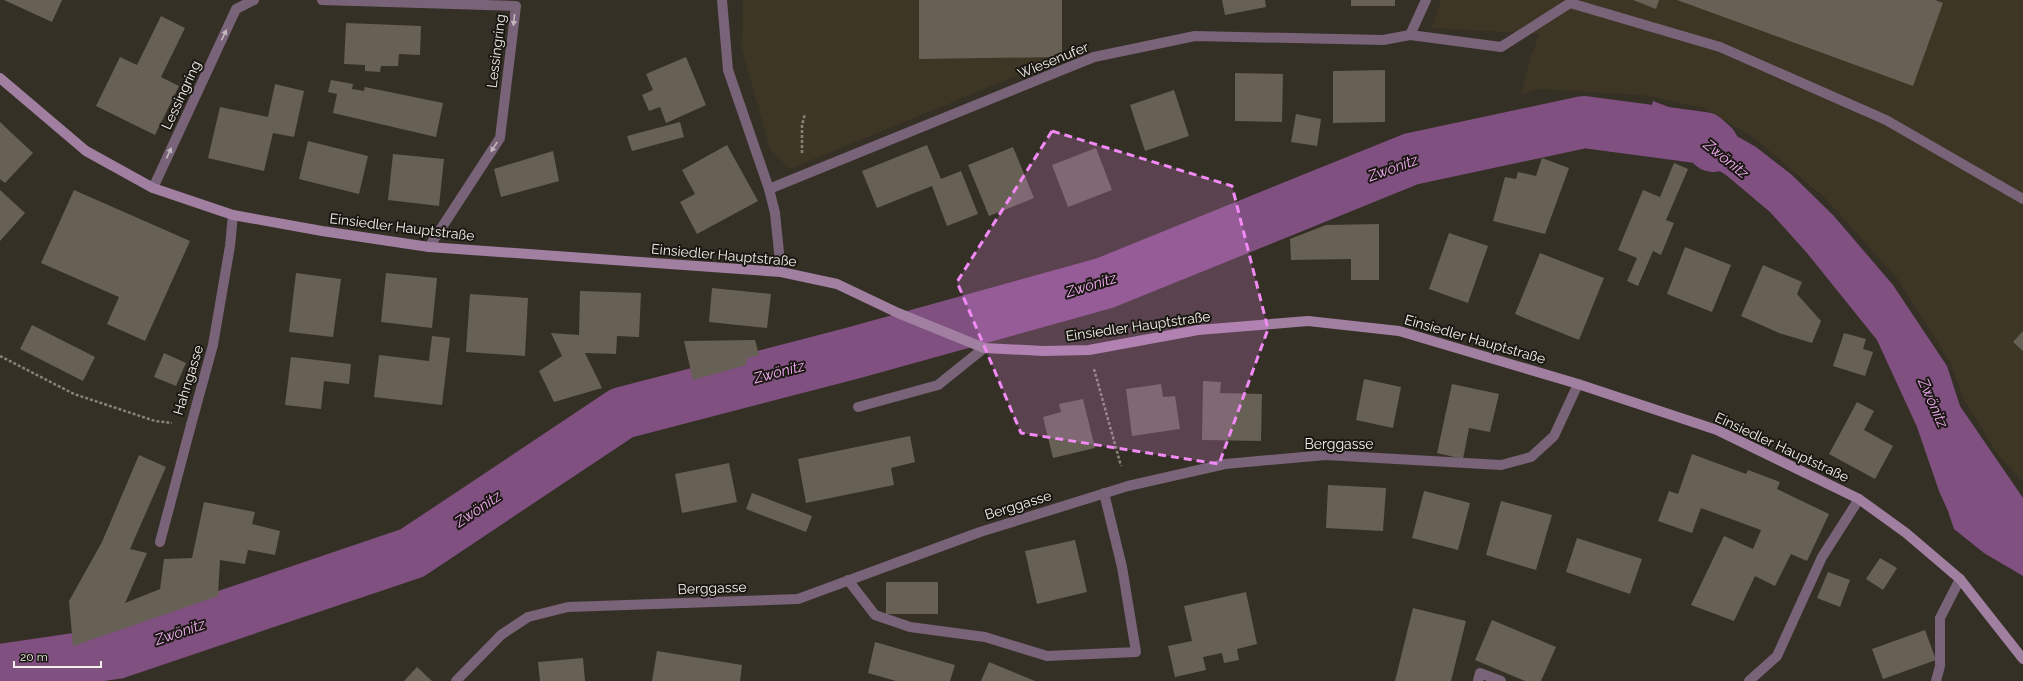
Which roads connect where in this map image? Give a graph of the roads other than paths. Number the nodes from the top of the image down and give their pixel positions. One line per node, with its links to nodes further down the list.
1 (254, 0): 7 (street, Lessingring, one-way to 1)
2 (322, 0): 11 (street, Lessingring, one-way to 11)
3 (722, 0): 8 (street)
4 (1426, 0): 5 (street)
5 (1410, 35): 8 (street, Wiesenufer); 9 (street, Wiesenufer)
6 (0, 78): 7 (main road, Einsiedler Hauptstraße)
7 (153, 188): 10 (main road, Einsiedler Hauptstraße)
8 (769, 189): 12 (street)
9 (2023, 199)
10 (232, 215): 11 (main road, Einsiedler Hauptstraße); 18 (street, Hahngasse)
11 (429, 247): 12 (main road, Einsiedler Hauptstraße)
12 (781, 272): 13 (main road, Einsiedler Hauptstraße)
13 (984, 348): 14 (main road, Einsiedler Hauptstraße); 15 (street)
14 (1578, 384): 16 (street, Berggasse); 17 (main road, Einsiedler Hauptstraße)
15 (858, 407)
16 (1104, 493): 20 (street, Berggasse); 20 (street)
17 (1859, 499): 19 (main road, Einsiedler Hauptstraße); 25 (street)
18 (160, 542)
19 (1960, 579): 21 (main road, Einsiedler Hauptstraße); 26 (street)
20 (848, 580): 22 (street, Berggasse)
21 (2023, 660)
22 (456, 681)
23 (1478, 681): 24 (street)
24 (1502, 681)
25 (1749, 681)
26 (1936, 681)

